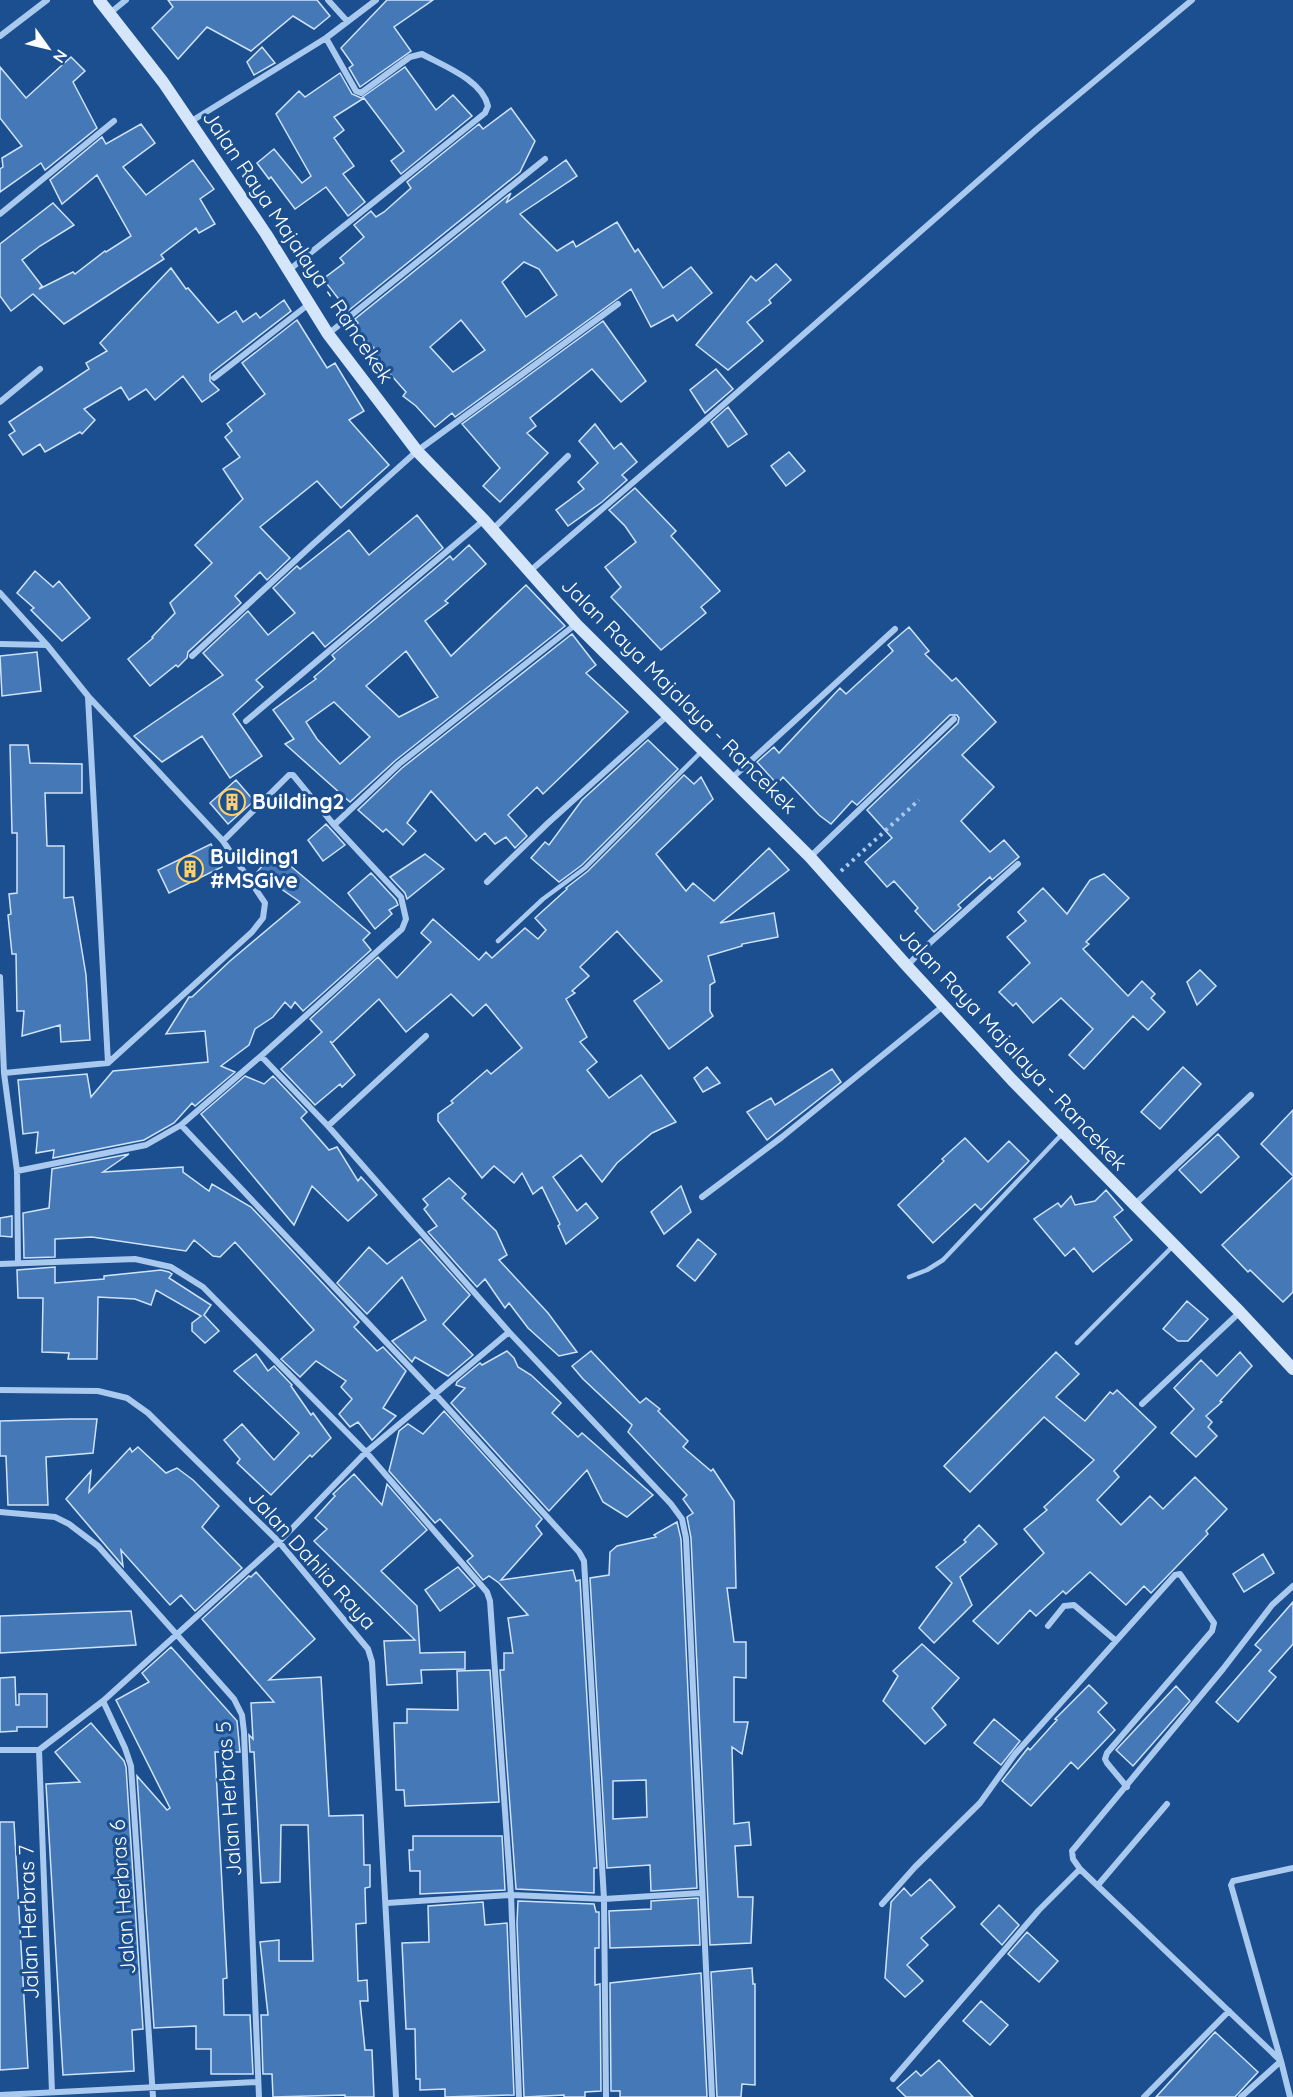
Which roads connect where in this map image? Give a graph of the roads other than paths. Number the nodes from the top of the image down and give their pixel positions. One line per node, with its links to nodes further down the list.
1 (47, 0): 9 (street)
2 (99, 0): 7 (main road, Jalan Raya Majalaya - Rancekek)
3 (126, 0): 7 (street)
4 (328, 0): 8 (street)
5 (376, 0): 8 (street)
6 (1192, 0): 25 (street)
7 (110, 13): 12 (main road, Jalan Raya Majalaya - Rancekek)
8 (347, 21): 10 (street)
9 (0, 36)
10 (326, 38): 12 (street); 15 (street)
11 (114, 121): 14 (street)
12 (189, 122): 15 (main road, Jalan Raya Majalaya - Rancekek)
13 (545, 159): 18 (street)
14 (0, 214)
15 (288, 270): 16 (main road, Jalan Raya Majalaya - Rancekek)
16 (309, 304): 18 (main road, Jalan Raya Majalaya - Rancekek); 20 (street)
17 (618, 304): 22 (street)
18 (328, 334): 22 (main road, Jalan Raya Majalaya - Rancekek)
19 (40, 369): 21 (street)
20 (214, 378)
21 (0, 402)
22 (417, 451): 24 (main road, Jalan Raya Majalaya - Rancekek); 31 (street)
23 (568, 456): 24 (street)
24 (489, 525): 25 (main road, Jalan Raya Majalaya - Rancekek); 35 (street)
25 (530, 571): 27 (main road, Jalan Raya Majalaya - Rancekek)
26 (0, 593): 30 (street)
27 (576, 624): 33 (main road, Jalan Raya Majalaya - Rancekek); 38 (street)
28 (895, 629): 37 (street)
29 (0, 644): 30 (street)
30 (47, 645): 32 (street)
31 (192, 656)
32 (88, 696): 39 (street); 49 (street)
33 (669, 715): 36 (main road, Jalan Raya Majalaya - Rancekek); 42 (street)
34 (954, 719): 40 (street)
35 (246, 721)
36 (704, 750): 37 (main road, Jalan Raya Majalaya - Rancekek); 43 (lane)
37 (732, 778): 40 (main road, Jalan Raya Majalaya - Rancekek)
38 (334, 825): 39 (street); 48 (street)
39 (224, 841): 49 (street)
40 (810, 857): 44 (main road, Jalan Raya Majalaya - Rancekek)
41 (1018, 864): 44 (street)
42 (487, 882)
43 (498, 941)
44 (907, 966): 46 (main road, Jalan Raya Majalaya - Rancekek)
45 (0, 977): 50 (street)
46 (943, 1005): 54 (main road, Jalan Raya Majalaya - Rancekek); 56 (street)
47 (426, 1036): 53 (street)
48 (261, 1056): 52 (street); 53 (street)
49 (108, 1063): 50 (street)
50 (4, 1073): 55 (street)
51 (1251, 1095): 57 (street)
52 (181, 1125): 55 (street); 67 (street)
53 (328, 1126): 63 (street)
54 (1063, 1133): 57 (main road, Jalan Raya Majalaya - Rancekek); 61 (lane)
55 (16, 1171): 59 (street)
56 (702, 1197)
57 (1133, 1206): 58 (main road, Jalan Raya Majalaya - Rancekek)
58 (1173, 1246): 62 (main road, Jalan Raya Majalaya - Rancekek); 64 (lane)
59 (18, 1262): 60 (street); 69 (street)
60 (0, 1264)
61 (909, 1277)
62 (1240, 1312): 65 (main road, Jalan Raya Majalaya - Rancekek); 68 (street)
63 (509, 1332): 67 (street); 84 (street)
64 (1077, 1343)
65 (1293, 1369)
66 (0, 1390): 71 (street, Jalan Dahlia Raya)
67 (436, 1395): 69 (street); 86 (street)
68 (1142, 1404)
69 (366, 1452): 71 (street); 85 (street)
70 (0, 1512): 74 (street, Jalan Herbras 5)
71 (279, 1542): 74 (street); 87 (street, Jalan Dahlia Raya)
72 (1293, 1586): 79 (street)
73 (1048, 1626): 75 (street)
74 (177, 1634): 76 (street); 92 (street, Jalan Herbras 5)
75 (1115, 1640): 79 (street); 88 (street)
76 (103, 1701): 78 (street); 93 (street, Jalan Herbras 6)
77 (0, 1750): 78 (street)
78 (39, 1750): 94 (street, Jalan Herbras 7)
79 (1127, 1787): 82 (street)
80 (1167, 1804): 83 (street)
81 (1293, 1868): 90 (street)
82 (1080, 1869): 83 (street); 91 (street)
83 (1098, 1885): 89 (street)
84 (701, 1893): 86 (street); 101 (street)
85 (511, 1895): 86 (street); 87 (street); 99 (street)
86 (604, 1899): 100 (street)
87 (387, 1903): 98 (street, Jalan Dahlia Raya)
88 (882, 1904)
89 (1229, 2011): 90 (street); 102 (street)
90 (1281, 2061): 103 (street); 104 (street)
91 (893, 2079)
92 (258, 2082): 93 (street); 97 (street, Jalan Herbras 5)
93 (153, 2088): 94 (street); 96 (street, Jalan Herbras 6)
94 (52, 2092): 95 (street)
95 (0, 2095)
96 (153, 2097)
97 (259, 2097)
98 (396, 2097)
99 (519, 2097)
100 (606, 2097)
101 (712, 2097)
102 (1144, 2097)
103 (1241, 2097)
104 (1290, 2097)

